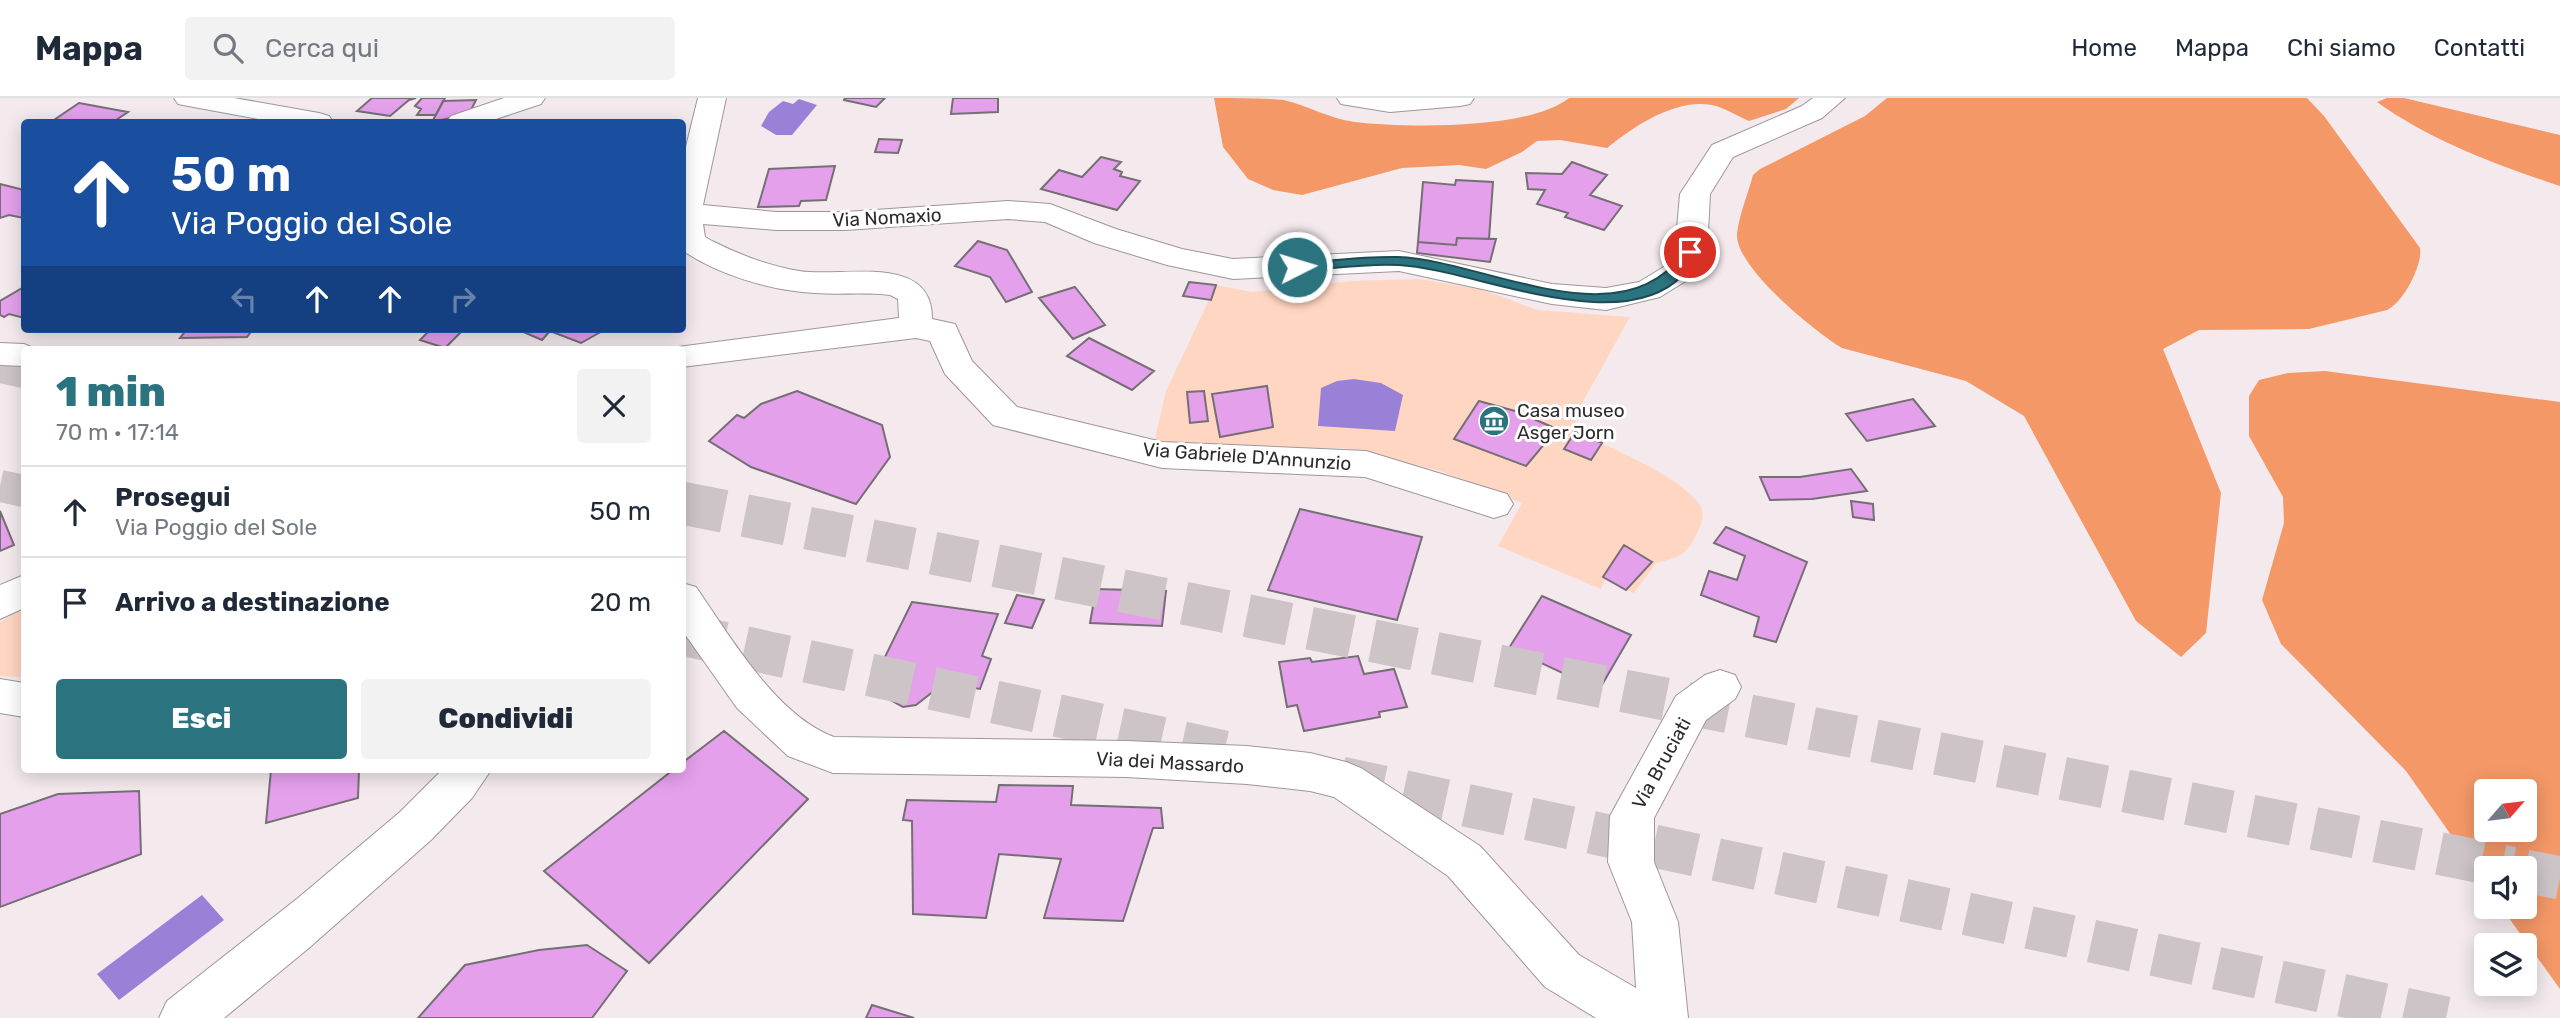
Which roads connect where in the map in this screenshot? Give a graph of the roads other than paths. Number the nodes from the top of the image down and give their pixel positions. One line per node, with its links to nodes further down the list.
1 (188, 98): 7 (street)
2 (531, 98): 8 (street)
3 (712, 98): 9 (street)
4 (1351, 98): 5 (street)
5 (1460, 98)
6 (1831, 98): 9 (street, Via Nomaxio)
7 (303, 119)
8 (470, 119)
9 (687, 213): 10 (street)
10 (916, 327): 13 (street); 14 (street, Via Gabriele D'Annunzio)
11 (0, 354): 12 (street)
12 (21, 355)
13 (686, 356)
14 (1494, 504)
15 (21, 592): 16 (street)
16 (0, 603)
17 (686, 604): 23 (street, Via dei Massardo)
18 (1720, 687): 24 (street, Via Bruciati)
19 (0, 696): 20 (street)
20 (21, 700)
21 (467, 773): 22 (street)
22 (184, 1018)
23 (1642, 1018)
24 (1663, 1018)

